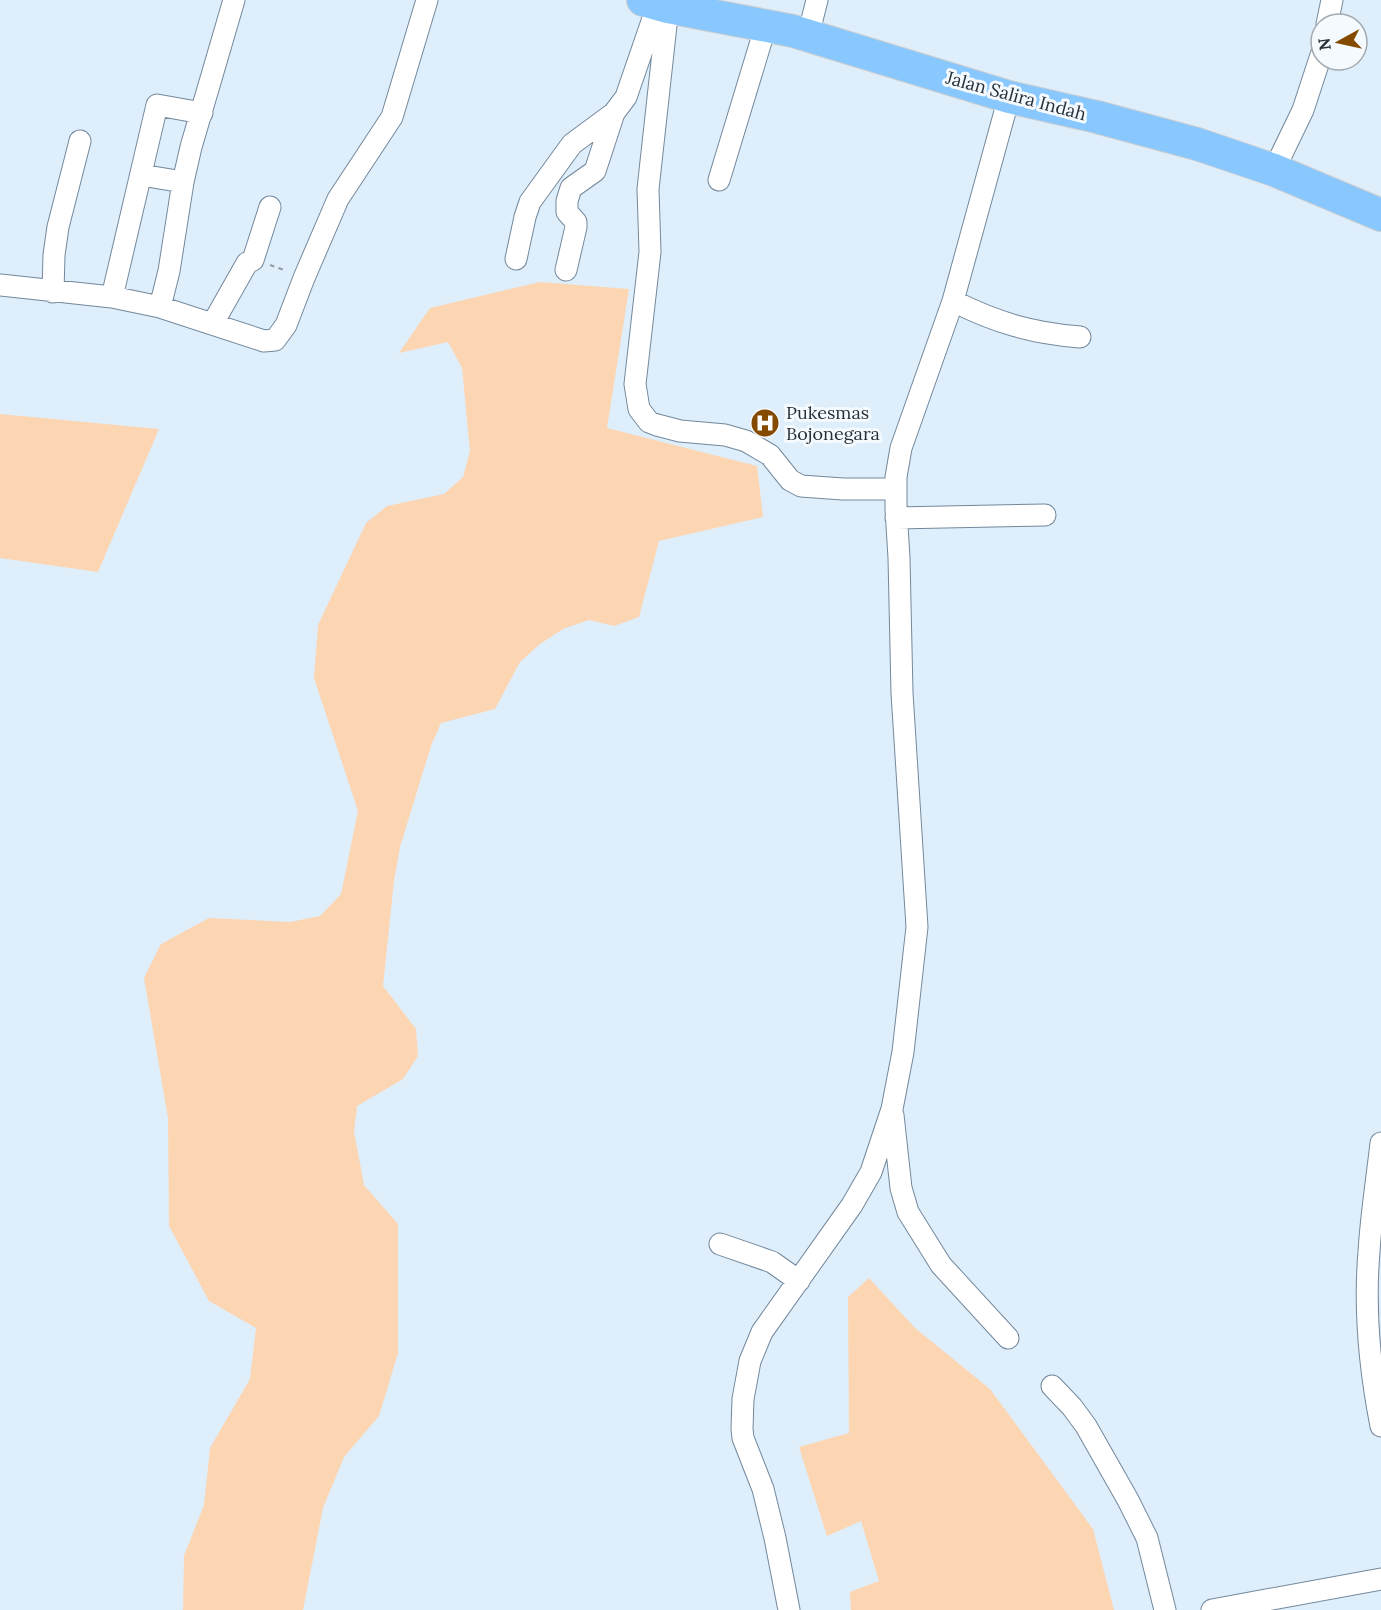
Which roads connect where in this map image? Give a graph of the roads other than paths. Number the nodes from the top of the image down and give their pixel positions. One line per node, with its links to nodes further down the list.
1 (234, 0): 9 (street)
2 (427, 0): 25 (street)
3 (818, 0): 6 (street)
4 (670, 4): 5 (highway, Jalan Salira Indah); 10 (street); 27 (street)
5 (766, 26): 6 (highway, Jalan Salira Indah); 14 (street)
6 (808, 36): 8 (highway, Jalan Salira Indah)
7 (1316, 72): 12 (street)
8 (1010, 97): 12 (highway, Jalan Salira Indah); 23 (street)
9 (202, 113): 13 (street); 15 (street)
10 (614, 113): 18 (street); 19 (street)
11 (80, 141): 21 (street)
12 (1274, 170): 17 (highway, Jalan Salira Indah)
13 (141, 175): 15 (street); 22 (street)
14 (719, 180)
15 (183, 182): 24 (street)
16 (270, 207): 25 (street)
17 (1381, 215)
18 (516, 259)
19 (566, 270)
20 (0, 285): 21 (street)
21 (53, 292): 22 (street)
22 (112, 297): 24 (street)
23 (953, 301): 26 (street); 27 (street)
24 (160, 307): 25 (street)
25 (213, 323)
26 (1080, 337)
27 (895, 489): 29 (street)
28 (1045, 515): 29 (street)
29 (896, 518): 30 (street)
30 (892, 1109): 33 (street); 34 (street)
31 (1381, 1143): 36 (street)
32 (720, 1244): 33 (street)
33 (799, 1281): 38 (street)
34 (1008, 1338)
35 (1052, 1386): 39 (street)
36 (1381, 1426)
37 (1381, 1579): 40 (street)
38 (789, 1610)
39 (1165, 1610)
40 (1212, 1610)

